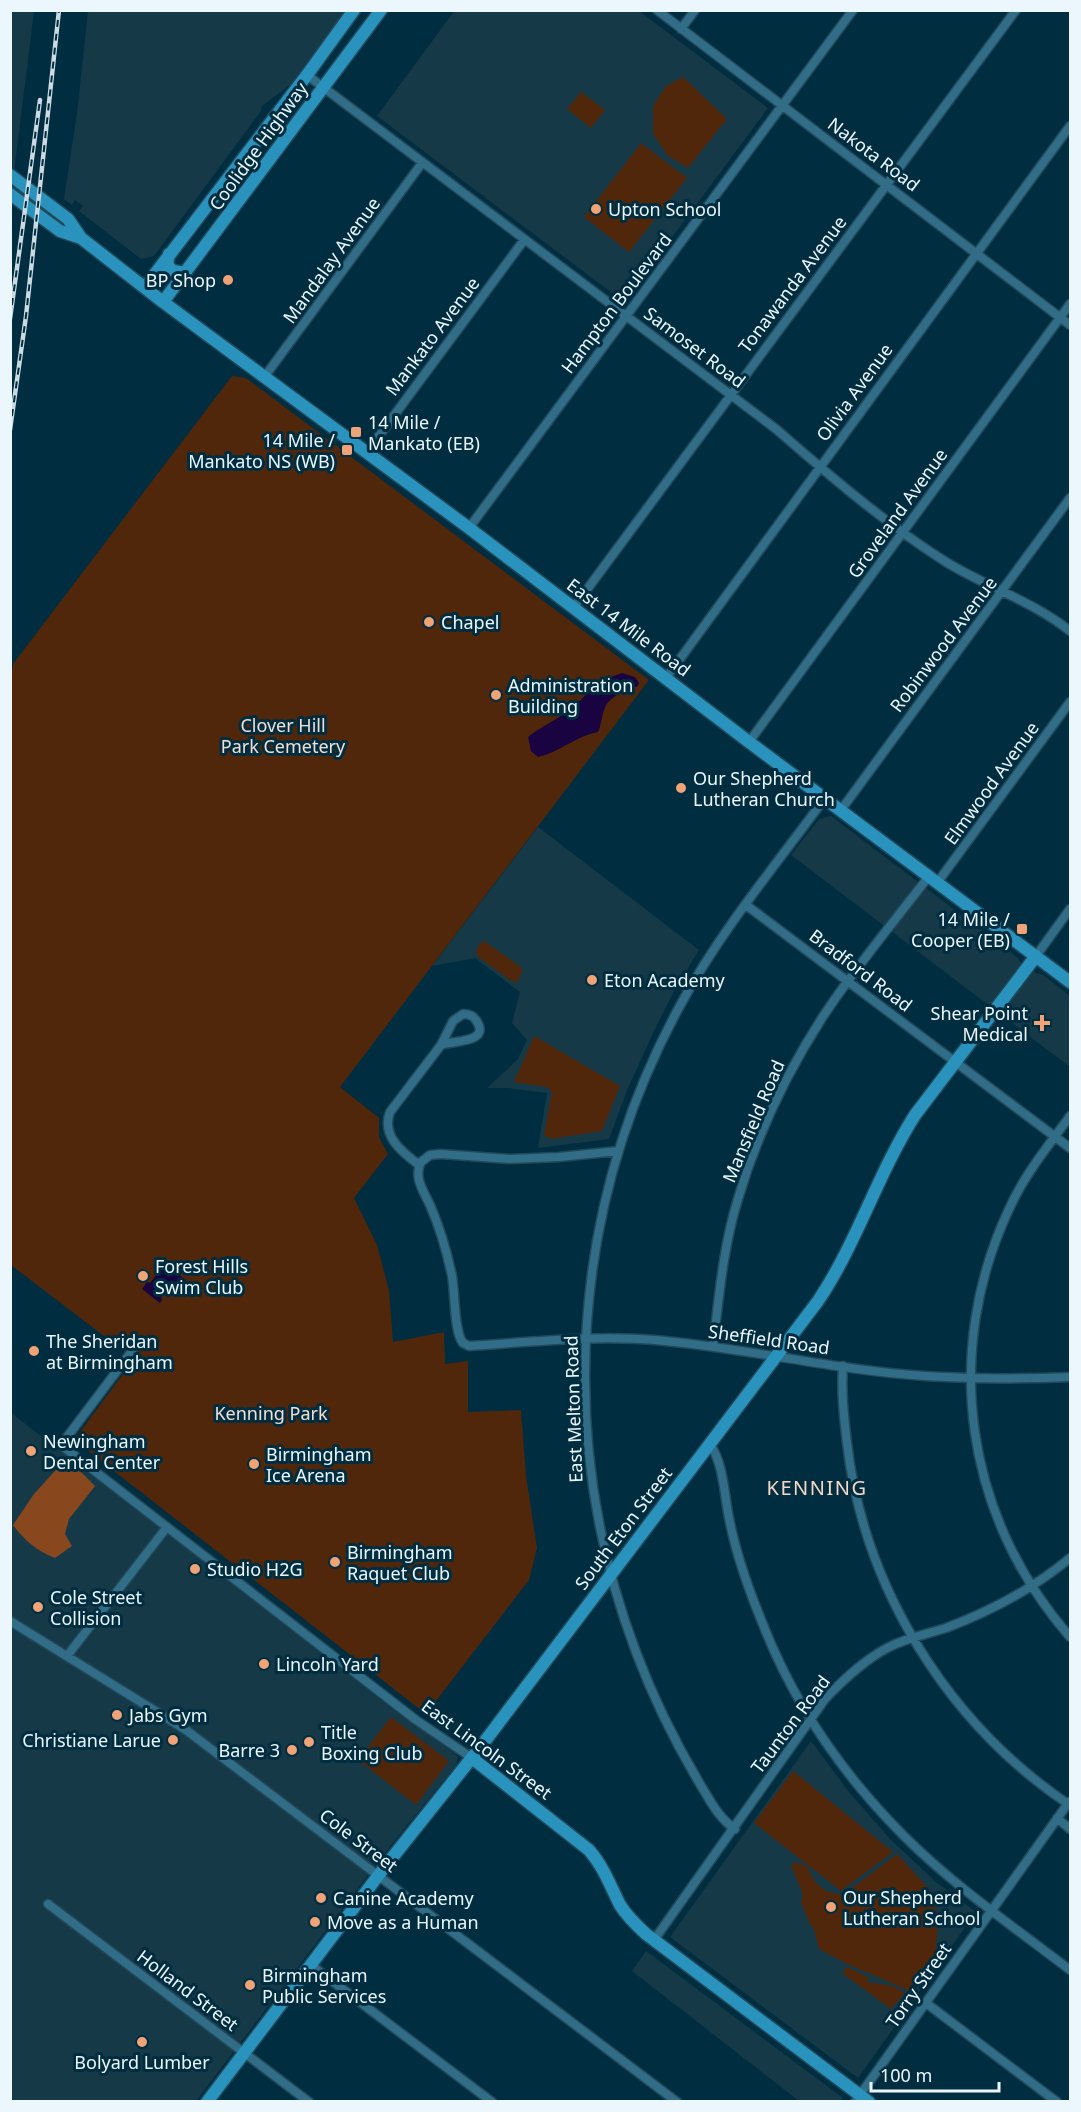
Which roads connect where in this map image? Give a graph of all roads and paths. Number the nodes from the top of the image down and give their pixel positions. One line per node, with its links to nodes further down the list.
1 (354, 10): 8 (main road, Coolidge Highway)
2 (381, 10): 9 (main road, Coolidge Highway)
3 (657, 10): 7 (street, Nakota Road)
4 (695, 10): 7 (street)
5 (853, 10): 10 (street, Hampton Boulevard)
6 (1016, 10): 16 (street, Tonawanda Avenue)
7 (681, 29): 10 (street, Nakota Road)
8 (307, 75): 9 (street, Samoset Road); 11 (main road, Coolidge Highway)
9 (323, 88): 12 (main road, Coolidge Highway); 14 (street, Samoset Road)
10 (783, 105): 16 (street, Nakota Road); 26 (street, Hampton Boulevard)
11 (280, 111): 12 (main road); 21 (main road, Coolidge Highway)
12 (296, 124): 22 (main road, Coolidge Highway)
13 (1071, 126): 20 (street, Olivia Avenue)
14 (422, 164): 19 (street, Samoset Road); 29 (street, Mandalay Avenue)
15 (10, 176): 18 (main road)
16 (887, 184): 20 (street, Nakota Road); 30 (street, Tonawanda Avenue)
17 (10, 194): 18 (main road)
18 (81, 238): 23 (main road, East 14 Mile Road)
19 (524, 240): 26 (street, Samoset Road); 31 (street, Mankato Avenue)
20 (977, 253): 27 (street, Nakota Road); 32 (street, Olivia Avenue)
21 (169, 254): 22 (main road); 23 (main road, Coolidge Highway)
22 (186, 273): 24 (main road, Coolidge Highway)
23 (145, 287): 24 (main road, East 14 Mile Road)
24 (164, 302): 29 (main road, East 14 Mile Road)
25 (1071, 304): 27 (street, Groveland Avenue)
26 (626, 316): 30 (street, Samoset Road); 34 (street, Hampton Boulevard)
27 (1061, 318): 28 (street, Nakota Road); 35 (street, Groveland Avenue)
28 (1071, 325)
29 (266, 376): 31 (main road, East 14 Mile Road)
30 (731, 394): 32 (street, Samoset Road); 37 (street, Tonawanda Avenue)
31 (367, 452): 34 (main road, East 14 Mile Road)
32 (820, 467): 35 (street, Samoset Road); 39 (street, Olivia Avenue)
33 (1071, 498): 36 (street, Robinwood Avenue)
34 (469, 528): 37 (main road, East 14 Mile Road)
35 (904, 531): 36 (street, Samoset Road); 41 (street, Groveland Avenue)
36 (1003, 591): 38 (street, Samoset Road); 43 (street, Robinwood Avenue)
37 (574, 607): 39 (main road, East 14 Mile Road)
38 (1071, 631)
39 (666, 678): 41 (main road, East 14 Mile Road)
40 (1071, 702): 44 (street, Elmwood Avenue)
41 (749, 742): 42 (main road, East 14 Mile Road)
42 (825, 798): 43 (main road, East 14 Mile Road); 45 (street, East Melton Road)
43 (841, 810): 44 (main road, East 14 Mile Road)
44 (933, 879): 47 (main road, East 14 Mile Road); 48 (street, Mansfield Road)
45 (746, 905): 48 (street, Bradford Road); 55 (street, East Melton Road)
46 (1071, 909): 47 (street)
47 (1036, 956): 49 (main road, East 14 Mile Road); 51 (main road, South Eton Street)
48 (849, 982): 51 (street, Bradford Road); 58 (street, Mansfield Road)
49 (1071, 982)
50 (441, 1045): 50 (street); 56 (street)
51 (956, 1062): 53 (street, Bradford Road); 60 (main road, South Eton Street)
52 (1071, 1116): 53 (street)
53 (1055, 1137): 54 (street, Bradford Road); 63 (street)
54 (1071, 1148)
55 (618, 1151): 56 (street); 57 (street, East Melton Road)
56 (418, 1168): 57 (street, Sheffield Road)
57 (585, 1338): 58 (street, Sheffield Road); 67 (street, East Melton Road)
58 (712, 1347): 60 (street, Sheffield Road)
59 (132, 1351): 65 (street, East Lincoln Street)
60 (777, 1356): 61 (street, Sheffield Road); 64 (main road, South Eton Street)
61 (843, 1366): 63 (street, Sheffield Road); 71 (street)
62 (1071, 1377): 63 (street, Sheffield Road)
63 (971, 1378): 68 (street)
64 (710, 1444): 67 (main road, South Eton Street); 73 (street)
65 (167, 1527): 72 (street); 74 (street, East Lincoln Street)
66 (1071, 1558): 68 (street, Taunton Road)
67 (610, 1574): 74 (main road, South Eton Street); 77 (street, East Melton Road)
68 (1031, 1586): 70 (street); 71 (street, Taunton Road)
69 (10, 1621): 72 (street, Cole Street)
70 (1071, 1637)
71 (912, 1638): 73 (street, Taunton Road); 75 (street)
72 (68, 1656): 79 (street, Cole Street)
73 (811, 1719): 77 (street, Taunton Road); 81 (street)
74 (472, 1758): 79 (main road, South Eton Street); 82 (main road, East Lincoln Street)
75 (1069, 1802): 76 (street, Torry Street)
76 (1057, 1818): 78 (street); 81 (street, Torry Street)
77 (735, 1829): 82 (street, Taunton Road)
78 (1071, 1829)
79 (378, 1875): 83 (main road, South Eton Street); 91 (street, Cole Street)
80 (48, 1904): 86 (street, Holland Street)
81 (992, 1910): 84 (street); 85 (street, Torry Street)
82 (654, 1940): 87 (main road, East Lincoln Street)
83 (311, 1965): 86 (main road, South Eton Street); 90 (street)
84 (1071, 1970)
85 (926, 2003): 87 (street, Torry Street); 92 (street)
86 (244, 2053): 88 (main road, South Eton Street); 89 (street, Holland Street)
87 (861, 2099)
88 (207, 2102)
89 (309, 2102)
90 (492, 2102)
91 (677, 2102)
92 (1057, 2102)

